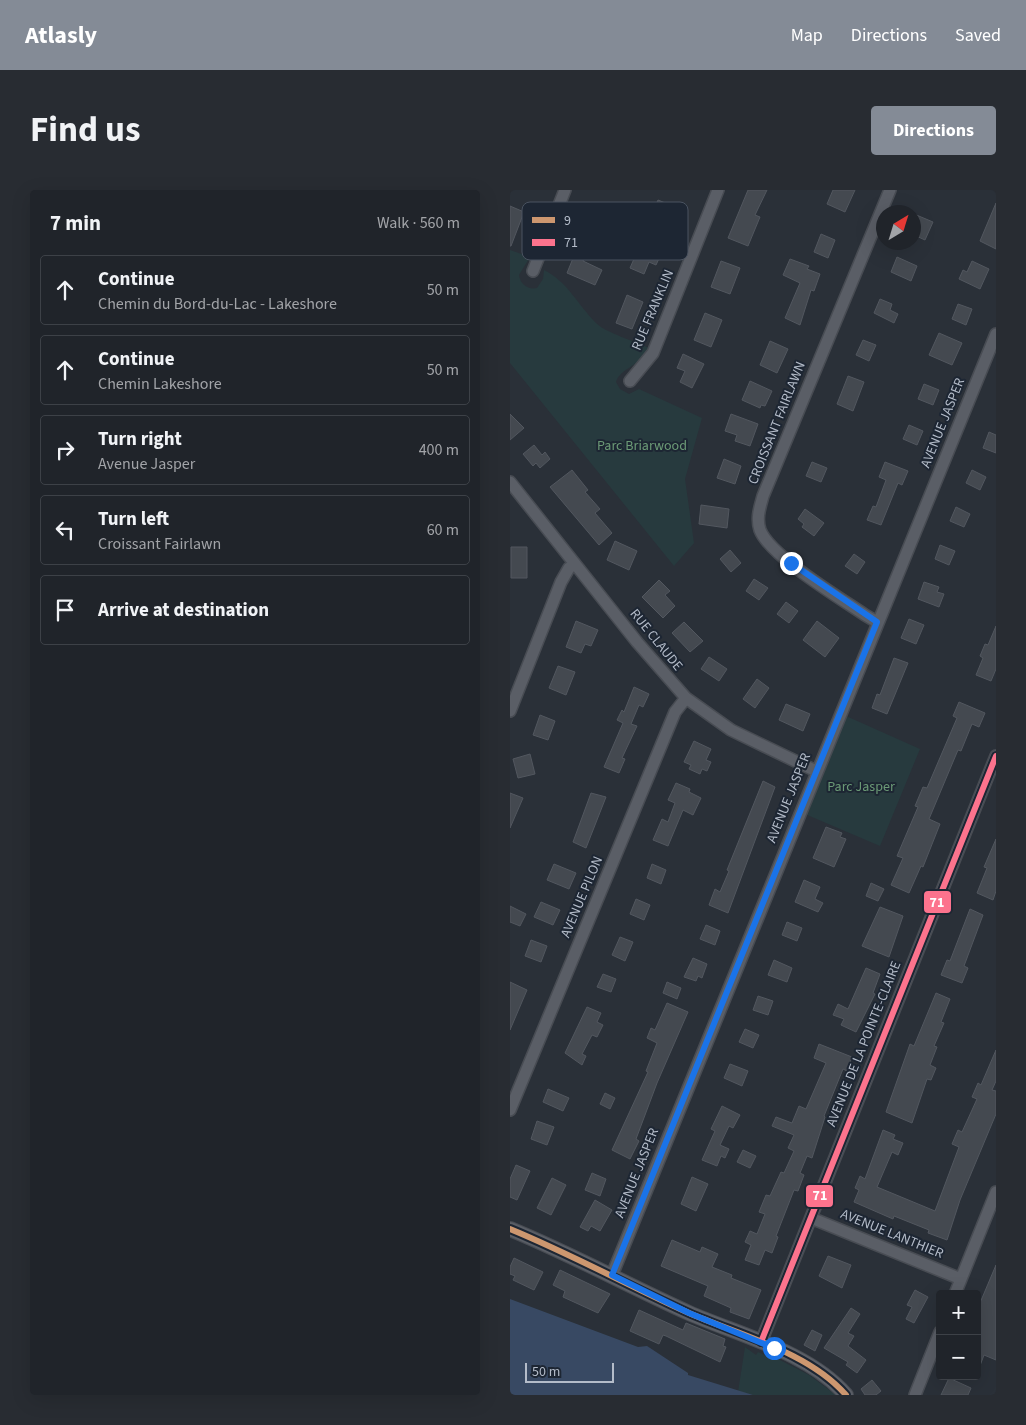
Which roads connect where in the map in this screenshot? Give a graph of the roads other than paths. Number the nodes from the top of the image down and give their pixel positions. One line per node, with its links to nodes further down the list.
1 (565, 190): 4 (street)
2 (718, 190): 8 (street, RUE FRANKLIN)
3 (890, 190): 11 (street, CROISSANT FAIRLAWN)
4 (560, 202)
5 (537, 260): 6 (street)
6 (533, 271)
7 (996, 334): 11 (street, AVENUE JASPER)
8 (630, 381)
9 (510, 482): 10 (street, RUE CLAUDE)
10 (575, 564): 12 (street, RUE CLAUDE); 13 (street)
11 (877, 622): 15 (street, AVENUE JASPER)
12 (686, 698): 15 (street, RUE CLAUDE); 16 (street, AVENUE PILON)
13 (510, 711)
14 (996, 756): 18 (street, AVENUE DE LA POINTE-CLAIRE)
15 (816, 771): 20 (street, AVENUE JASPER)
16 (510, 1110)
17 (996, 1192): 21 (street)
18 (811, 1218): 21 (street, AVENUE LANTHIER); 24 (street, AVENUE DE LA POINTE-CLAIRE)
19 (510, 1229): 20 (street)
20 (612, 1275): 24 (street)
21 (961, 1279): 22 (street)
22 (957, 1290)
23 (939, 1335): 26 (street)
24 (761, 1342): 25 (street)
25 (846, 1395)
26 (915, 1395)

